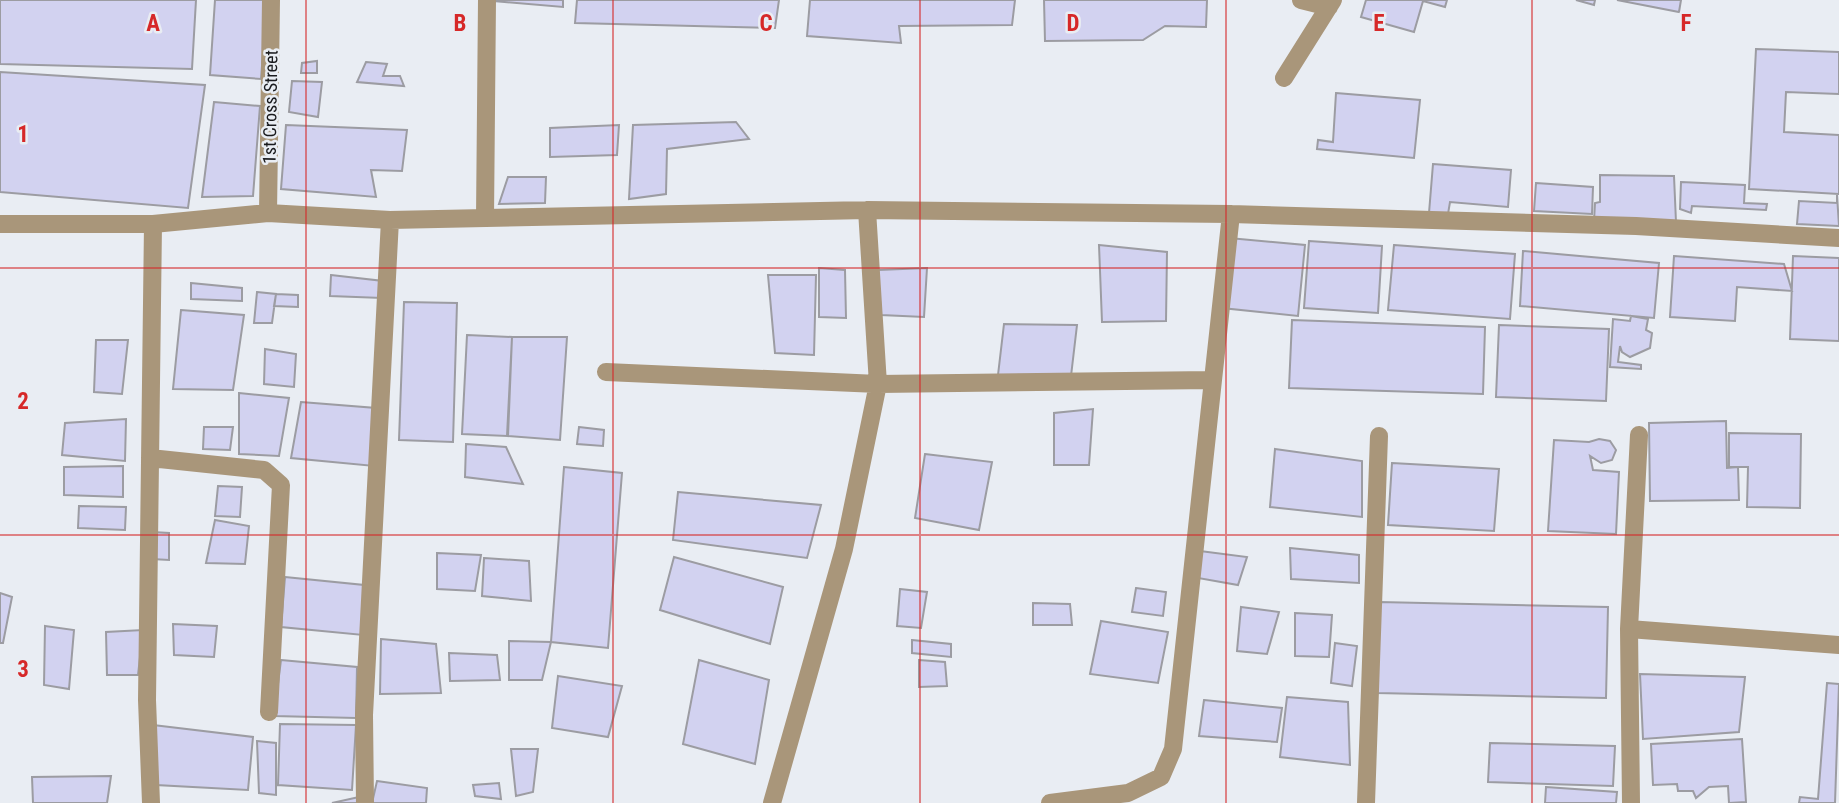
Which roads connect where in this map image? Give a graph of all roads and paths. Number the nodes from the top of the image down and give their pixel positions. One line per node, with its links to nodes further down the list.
1 (271, 0): 7 (street, 1st Cross Street)
2 (487, 0): 9 (street)
3 (1301, 0): 4 (street)
4 (1331, 3): 5 (street)
5 (1284, 78)
6 (867, 210): 8 (street); 9 (street); 16 (street)
7 (268, 214): 10 (street); 12 (street)
8 (1231, 214): 13 (street); 15 (street)
9 (485, 218): 10 (street)
10 (390, 220): 24 (street)
11 (0, 224): 12 (street)
12 (153, 224): 19 (street)
13 (1839, 237)
14 (606, 372): 16 (street)
15 (1213, 380): 16 (street); 26 (street)
16 (878, 384): 25 (street)
17 (1379, 436): 27 (street)
18 (1639, 436): 20 (street)
19 (150, 458): 22 (street); 23 (street)
20 (1629, 629): 21 (street); 28 (street)
21 (1839, 645)
22 (269, 712)
23 (151, 803)
24 (365, 803)
25 (772, 803)
26 (1050, 803)
27 (1366, 803)
28 (1631, 803)

